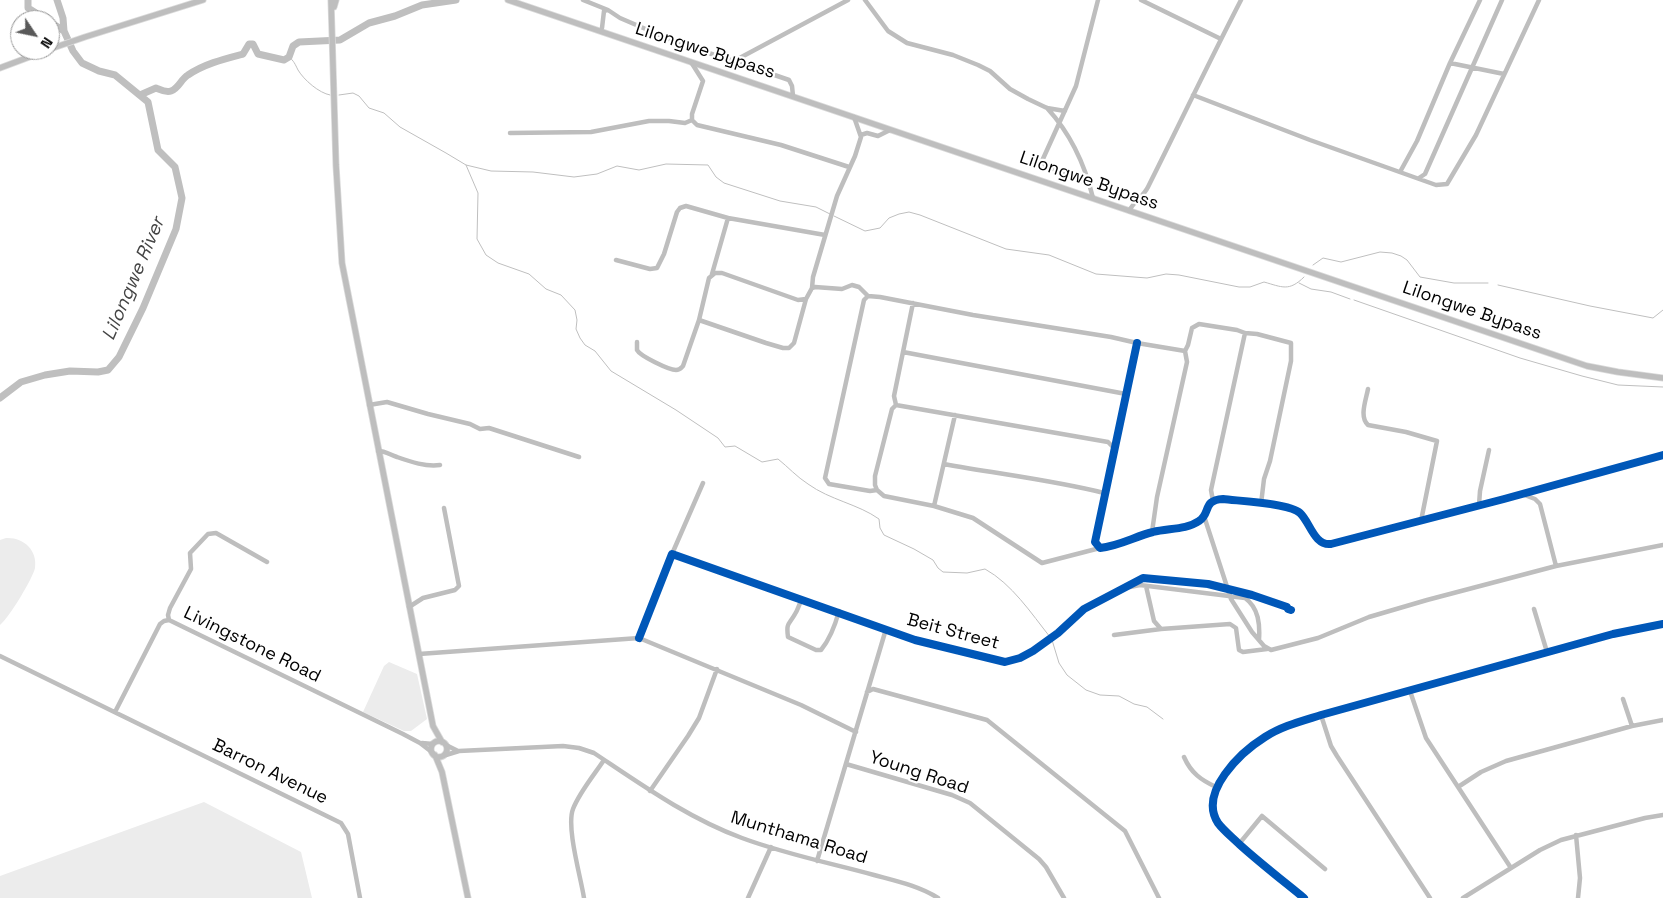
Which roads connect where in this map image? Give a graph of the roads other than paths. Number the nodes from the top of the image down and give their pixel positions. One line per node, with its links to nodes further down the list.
1 (203, 0): 16 (main road)
2 (332, 0): 58 (main road)
3 (508, 0): 19 (main road, Lilongwe Bypass)
4 (583, 0): 13 (street)
5 (848, 0): 18 (street)
6 (865, 0): 27 (street)
7 (1098, 0): 28 (street)
8 (1140, 0): 15 (street)
9 (1240, 0): 15 (street)
10 (1480, 0): 20 (street)
11 (1502, 0): 22 (street)
12 (1539, 0): 24 (street)
13 (608, 10): 14 (street); 18 (street)
14 (602, 28)
15 (1222, 39): 25 (street)
16 (60, 46)
17 (21, 60): 21 (main road)
18 (734, 61): 26 (street)
19 (691, 62): 23 (main road, Lilongwe Bypass); 23 (street)
20 (1450, 63): 22 (street); 36 (street)
21 (0, 68)
22 (1472, 68): 24 (street); 37 (street)
23 (706, 74): 26 (main road, Lilongwe Bypass); 30 (street)
24 (1504, 74): 37 (street)
25 (1193, 95): 36 (street); 40 (street)
26 (793, 96): 29 (main road, Lilongwe Bypass)
27 (1047, 108): 28 (street); 31 (street)
28 (1065, 111): 31 (street)
29 (854, 117): 32 (main road, Lilongwe Bypass); 34 (street)
30 (692, 120): 33 (street); 35 (street)
31 (1059, 123): 38 (street); 38 (street)
32 (890, 130): 34 (street); 39 (main road, Lilongwe Bypass)
33 (510, 133)
34 (861, 134): 35 (street)
35 (850, 167): 42 (street)
36 (1400, 172): 37 (street)
37 (1419, 178)
38 (1089, 184): 39 (street)
39 (1093, 198): 40 (main road, Lilongwe Bypass)
40 (1129, 211): 55 (main road, Lilongwe Bypass)
41 (728, 218): 42 (street); 43 (street); 44 (street)
42 (825, 235): 45 (street)
43 (616, 260)
44 (712, 274): 47 (street); 49 (street)
45 (812, 288): 46 (street); 47 (street)
46 (868, 296): 48 (street); 69 (street)
47 (806, 299): 49 (street)
48 (913, 303): 52 (street); 54 (street)
49 (698, 320): 51 (street)
50 (1245, 333): 53 (street); 72 (street); 73 (street)
51 (636, 342)
52 (1137, 343): 53 (street); 57 (street)
53 (1185, 351): 79 (street)
54 (903, 352): 57 (street); 59 (street)
55 (1663, 378)
56 (1368, 389): 78 (street)
57 (1126, 394): 61 (street)
58 (370, 405): 63 (main road); 65 (street)
59 (896, 405): 60 (street); 69 (street)
60 (955, 415): 61 (street); 66 (street)
61 (1115, 449): 70 (street)
62 (1489, 450): 74 (street)
63 (378, 451): 67 (street); 90 (main road)
64 (1663, 455): 71 (street)
65 (579, 457)
66 (944, 464): 70 (street); 75 (street)
67 (440, 465)
68 (703, 483): 82 (street)
69 (877, 490): 75 (street)
70 (1104, 494): 81 (street)
71 (1522, 494): 74 (street); 84 (street)
72 (1213, 501): 73 (street); 77 (street)
73 (1260, 504): 78 (street)
74 (1479, 505): 78 (street)
75 (934, 506): 81 (street)
76 (444, 508): 90 (street)
77 (1204, 516): 79 (street); 86 (street)
78 (1422, 521)
79 (1152, 532): 81 (street)
80 (1663, 545): 84 (street)
81 (1100, 548)
82 (672, 554): 89 (street); 99 (street)
83 (267, 562): 94 (street)
84 (1556, 566): 101 (street)
85 (1146, 586): 87 (street); 88 (street); 97 (street)
86 (1228, 588): 87 (street, Beit Street); 88 (street); 92 (street, Beit Street)
87 (1122, 589): 96 (street, Beit Street)
88 (1230, 596): 100 (street); 100 (street)
89 (802, 599): 93 (street); 93 (street)
90 (410, 607): 103 (main road)
91 (1534, 609): 102 (street)
92 (1290, 610)
93 (838, 612): 96 (street)
94 (170, 620): 109 (street, Livingstone Road); 115 (street, Livingstone Road)
95 (1663, 624): 102 (street)
96 (886, 628): 107 (street, Beit Street)
97 (1161, 629): 98 (street); 101 (street)
98 (1114, 635)
99 (639, 638): 103 (street); 105 (street)
100 (1259, 641): 101 (street)
101 (1267, 649)
102 (1547, 652): 106 (street)
103 (419, 654): 112 (main road)
104 (0, 656): 109 (street, Barron Avenue)
105 (717, 669): 114 (street); 127 (street)
106 (1410, 691): 110 (street); 126 (street)
107 (867, 692): 114 (street, Beit Street); 141 (street)
108 (1623, 700): 113 (street)
109 (115, 712): 135 (street, Barron Avenue)
110 (1321, 715): 125 (street); 143 (street)
111 (1663, 720): 113 (street)
112 (434, 726): 116 (main road); 117 (main road)
113 (1632, 726): 126 (street)
114 (856, 732): 123 (street, Beit Street)
115 (420, 743): 116 (street, Livingstone Road); 119 (street, Livingstone Road)
116 (433, 744): 117 (main road); 119 (main road)
117 (444, 744): 118 (street, Munthama Road); 120 (main road)
118 (459, 751): 120 (street, Munthama Road); 122 (street, Munthama Road)
119 (434, 754): 120 (main road); 124 (main road)
120 (446, 755): 124 (main road)
121 (1184, 757): 125 (street)
122 (604, 760): 127 (street, Munthama Road); 137 (street)
123 (846, 764): 132 (street, Beit Street); 140 (street, Young Road)
124 (442, 772): 136 (main road)
125 (1216, 787): 130 (street)
126 (1458, 787): 133 (street)
127 (650, 791): 131 (street, Munthama Road)
128 (1663, 815): 129 (street)
129 (1576, 835): 133 (street); 145 (street)
130 (1239, 844): 134 (street); 142 (street)
131 (771, 847): 132 (street, Munthama Road); 138 (street)
132 (817, 861): 139 (street, Munthama Road)
133 (1511, 868): 144 (street)
134 (1325, 869)
135 (360, 898)
136 (468, 898)
137 (584, 898)
138 (748, 898)
139 (938, 898)
140 (1064, 898)
141 (1159, 898)
142 (1304, 898)
143 (1430, 898)
144 (1463, 898)
145 (1578, 898)

